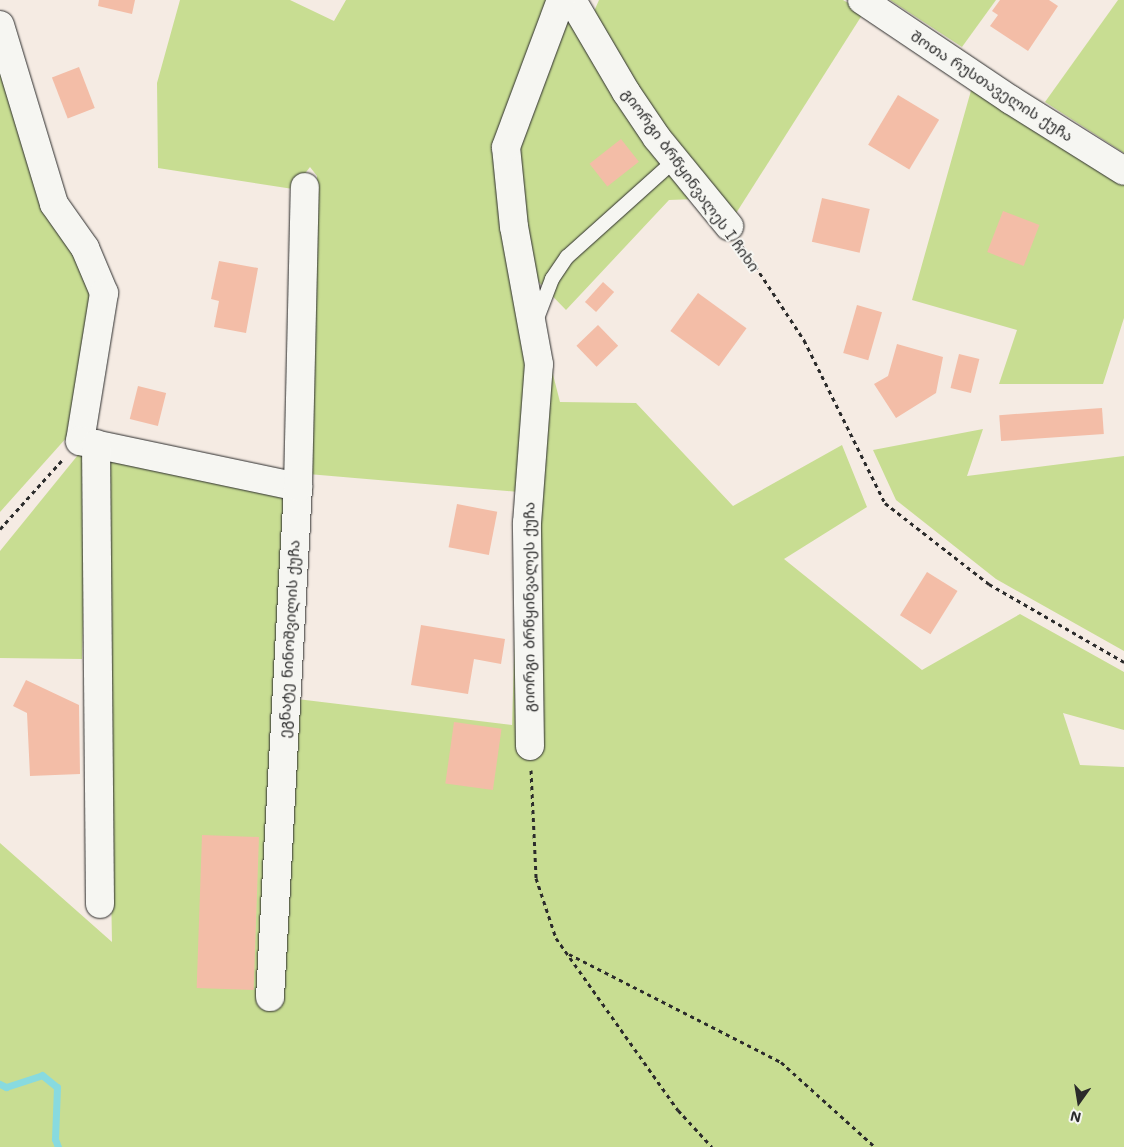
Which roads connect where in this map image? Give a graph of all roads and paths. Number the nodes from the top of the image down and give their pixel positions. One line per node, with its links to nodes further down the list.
1 (561, 0): 9 (street, გიორგი ბრწყინვალეს ქუჩა)
2 (572, 0): 5 (street, გიორგი ბრწყინვალეს I ჩიხი)
3 (862, 0): 6 (street, შოთა რუსთაველის ქუჩა)
4 (0, 25): 10 (street)
5 (675, 160): 8 (street, გიორგი ბრწყინვალეს I ჩიხი); 9 (lane)
6 (1124, 170)
7 (304, 187): 11 (street, ეგნატე ნინოშვილის ქუჩა)
8 (729, 226): 13 (path, გიორგი ბრწყინვალეს I ჩიხი)
9 (533, 330): 14 (street, გიორგი ბრწყინვალეს ქუჩა)
10 (88, 442): 11 (street); 12 (path); 15 (street)
11 (298, 487): 17 (street, ეგნატე ნინოშვილის ქუჩა)
12 (0, 529)
13 (1124, 662)
14 (530, 746): 16 (path)
15 (100, 904)
16 (569, 954): 18 (path); 19 (path)
17 (270, 997)
18 (712, 1147)
19 (875, 1147)

